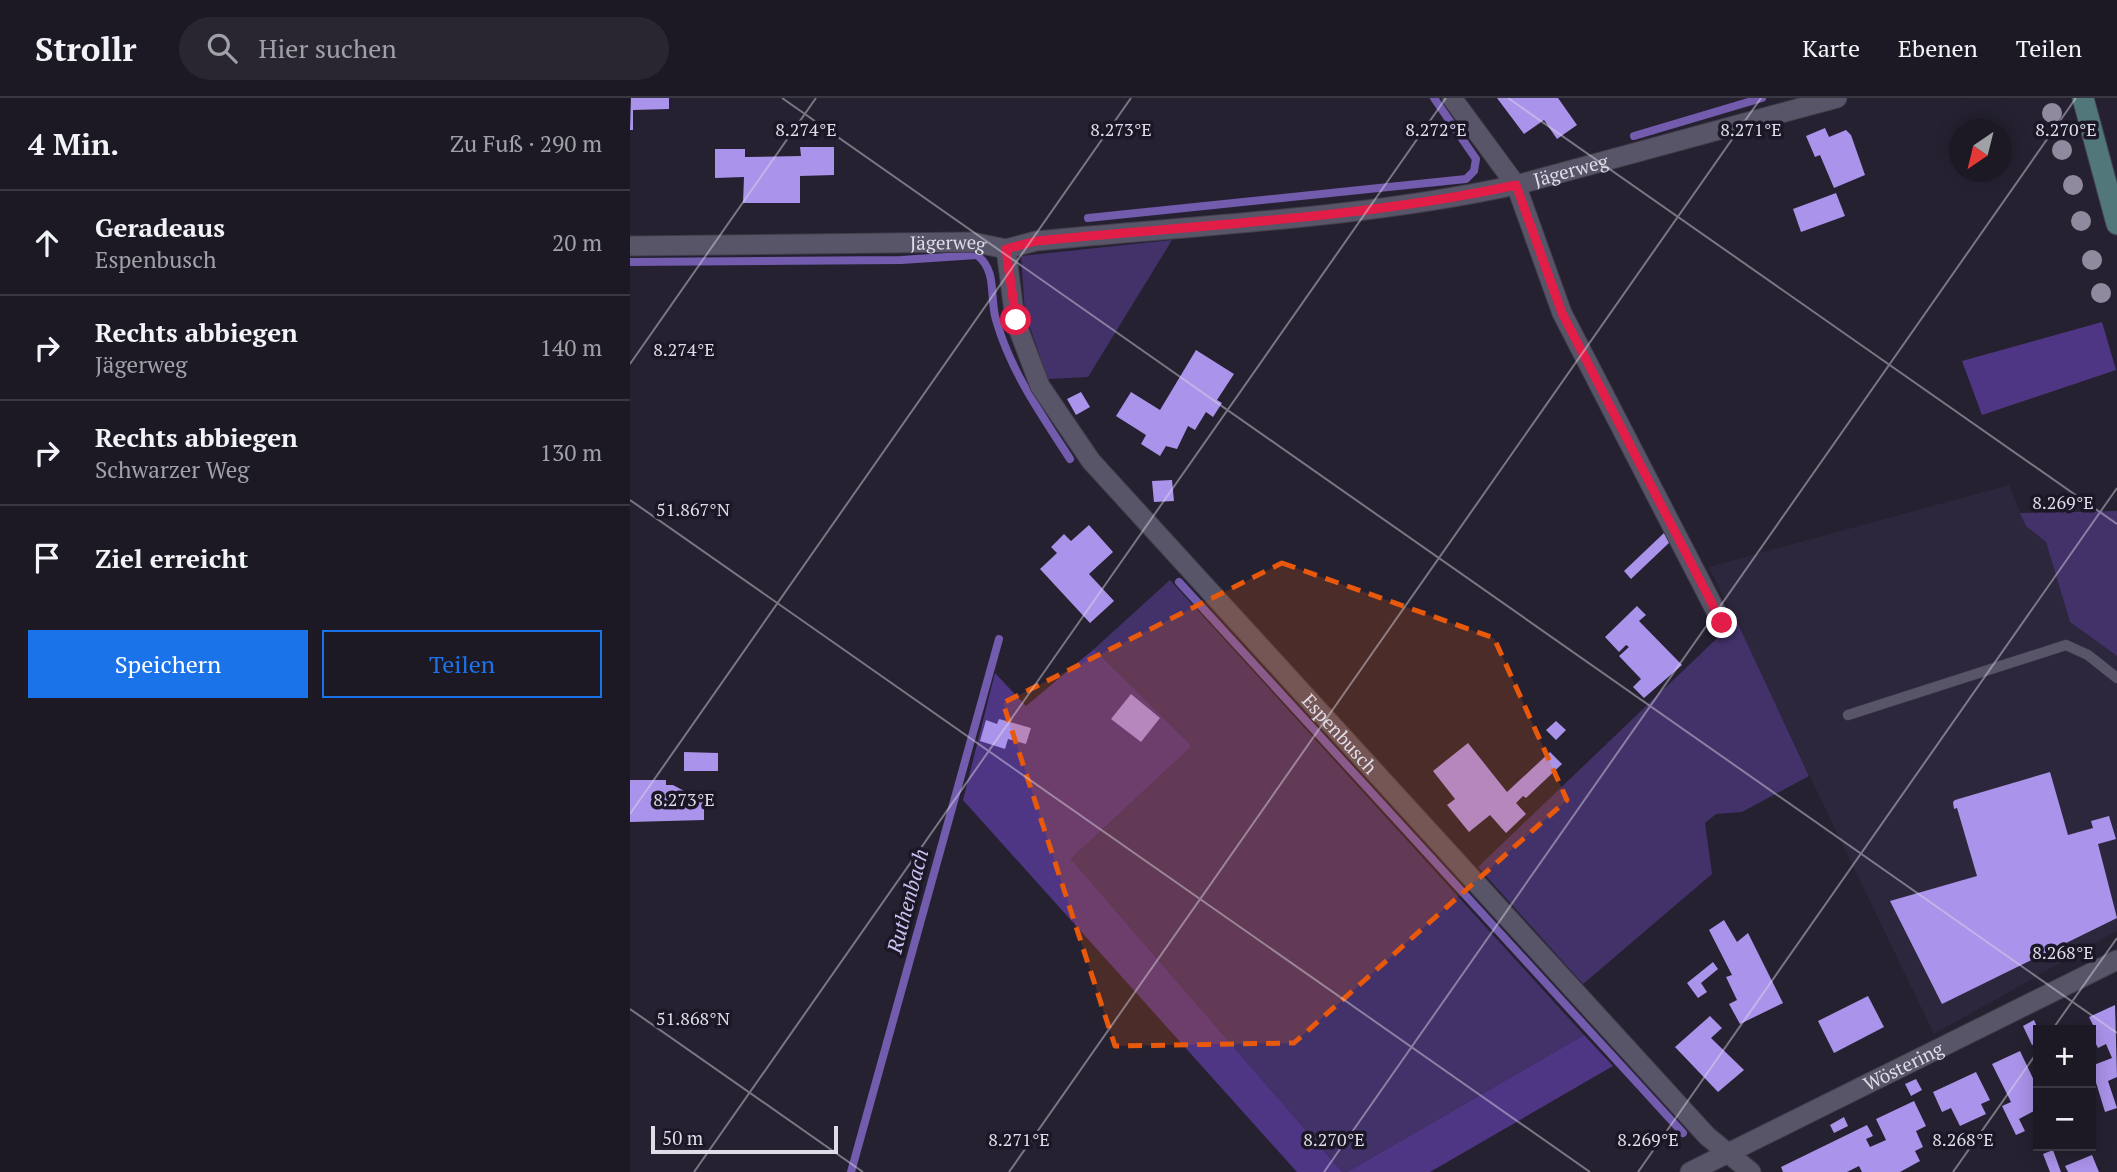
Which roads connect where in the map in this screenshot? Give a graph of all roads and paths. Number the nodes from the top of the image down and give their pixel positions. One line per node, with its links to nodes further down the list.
1 (1452, 98): 4 (street)
2 (1836, 98): 4 (street, Jägerweg)
3 (2083, 98): 5 (main road)
4 (1516, 185): 7 (street, Jägerweg); 8 (street)
5 (2117, 224)
6 (630, 246): 7 (street, Jägerweg)
7 (1006, 249): 12 (street, Espenbusch)
8 (1722, 623)
9 (2117, 678): 10 (lane)
10 (1848, 715)
11 (2117, 960): 12 (street, Wöstering)
12 (1729, 1154): 13 (street, Wöstering); 14 (street, Espenbusch)
13 (1690, 1172)
14 (1751, 1172)

